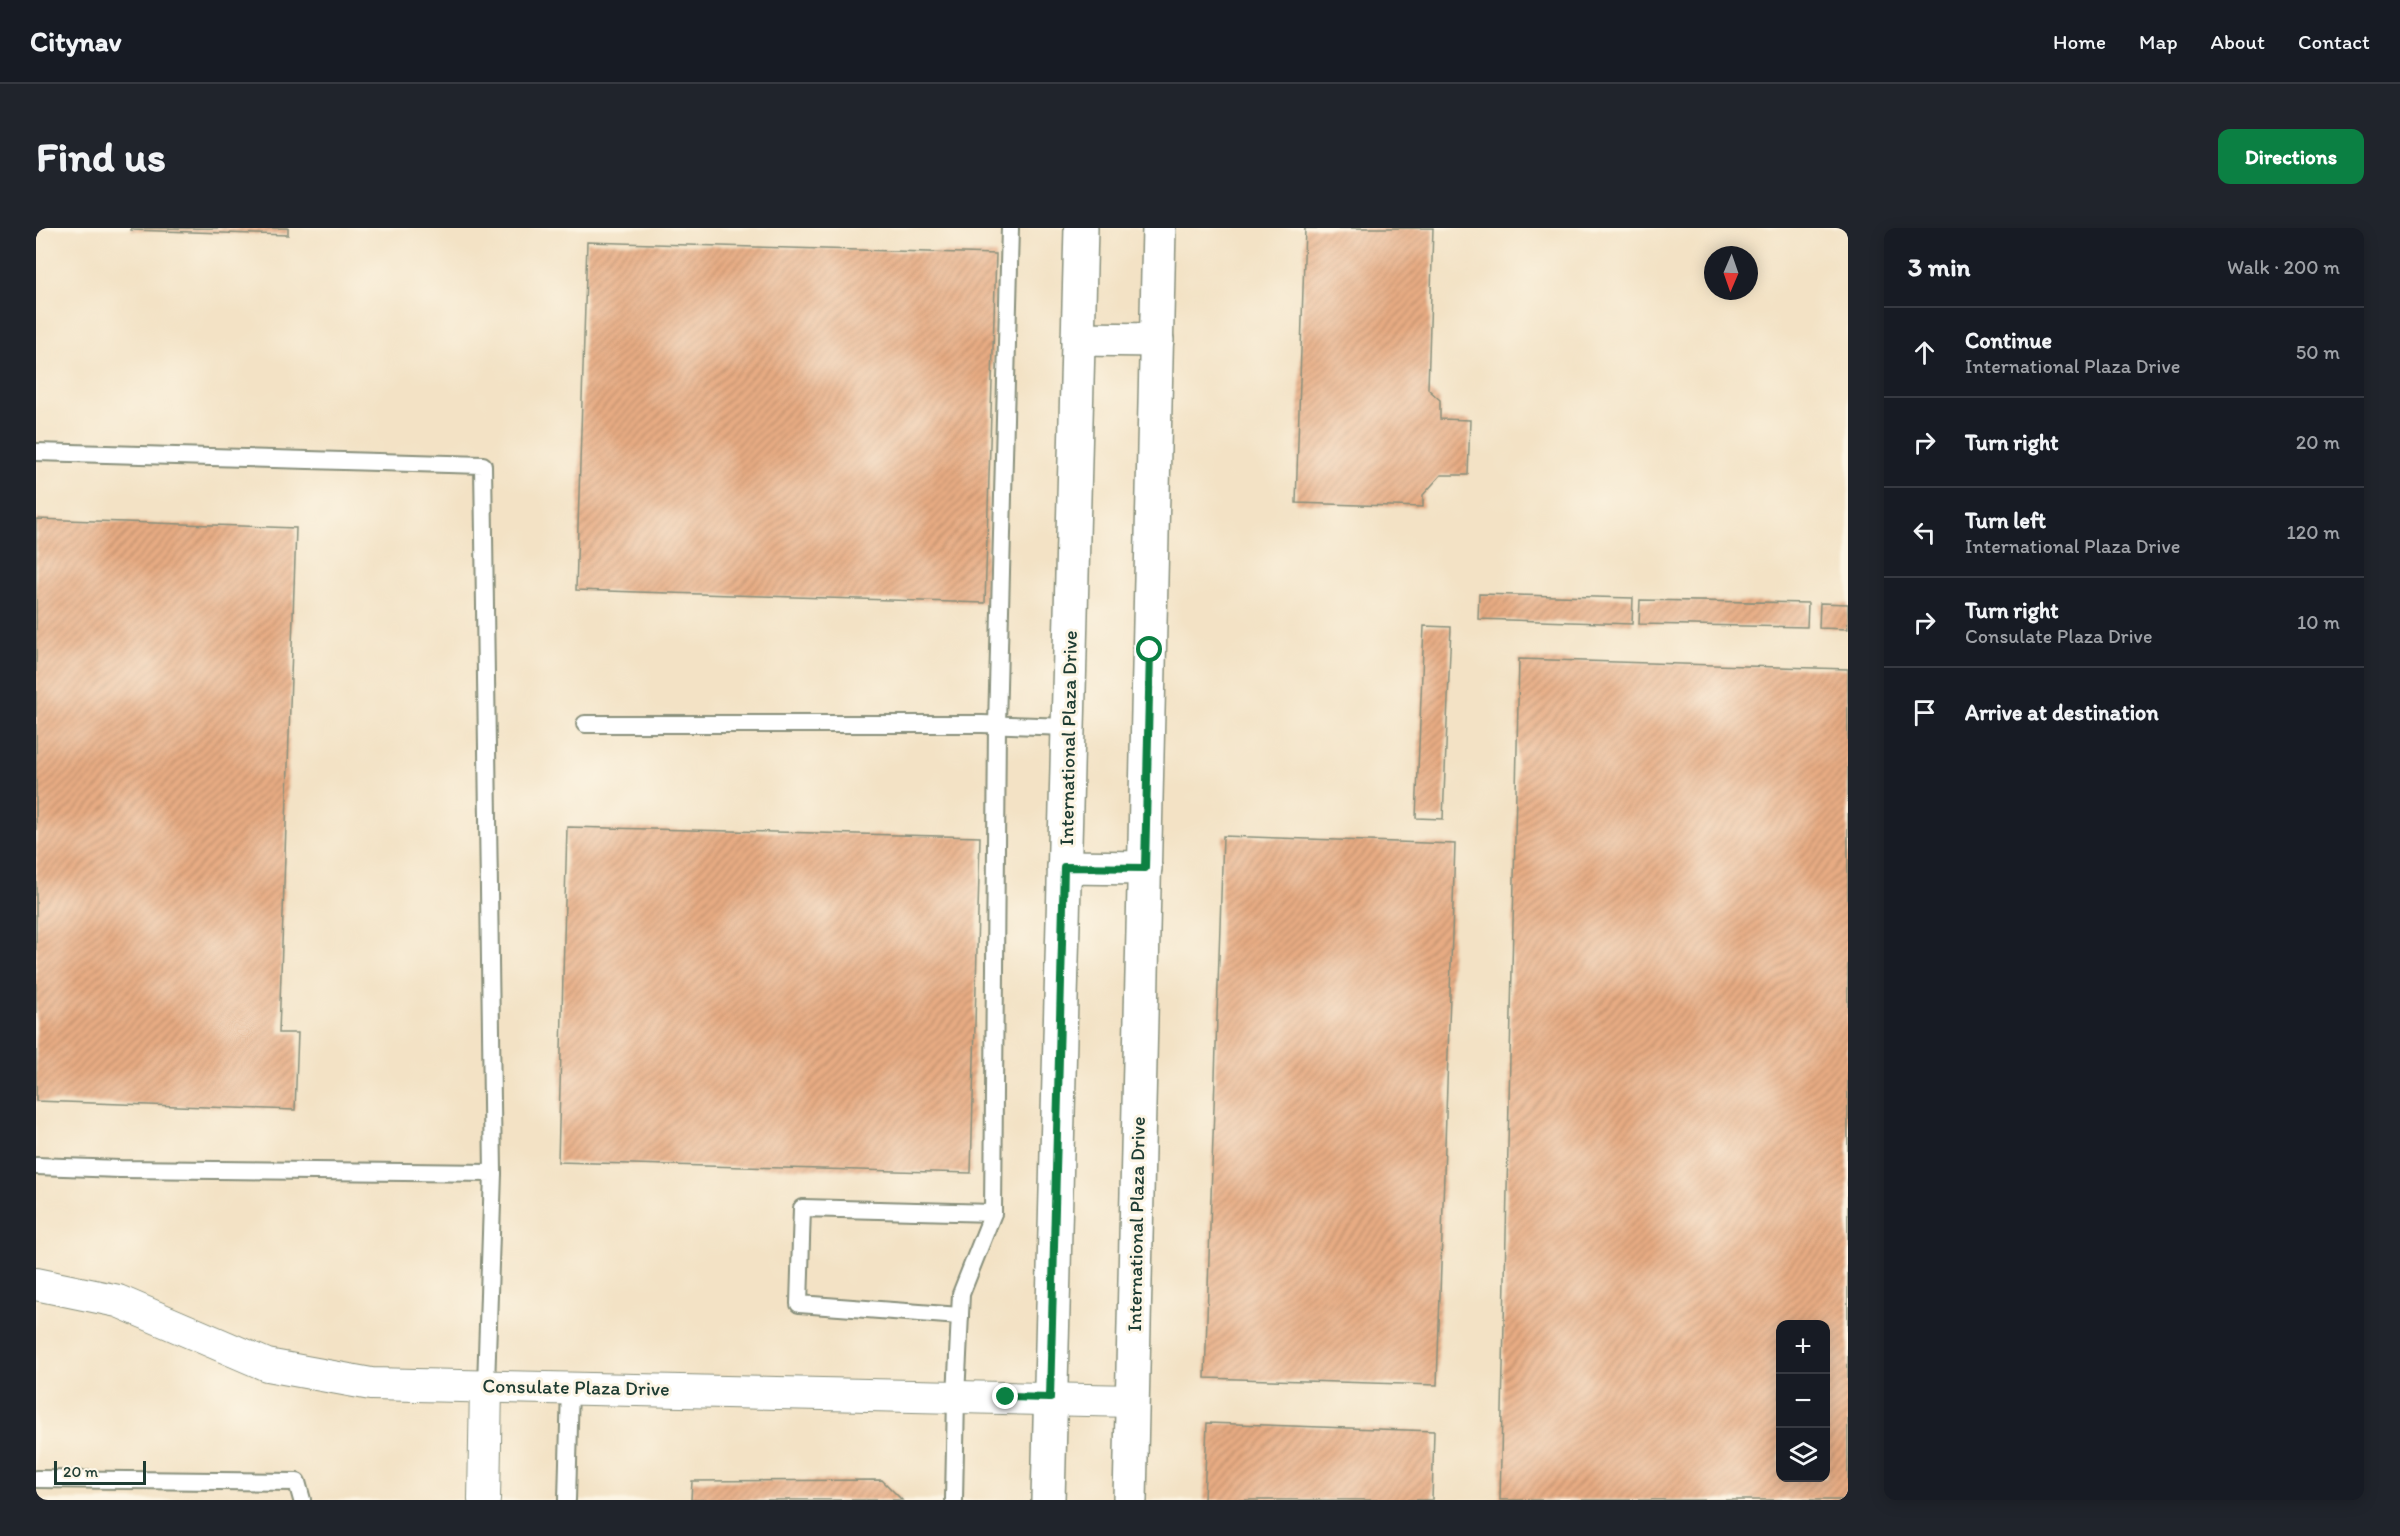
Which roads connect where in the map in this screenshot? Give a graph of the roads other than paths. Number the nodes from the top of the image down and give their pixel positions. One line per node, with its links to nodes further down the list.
1 (1010, 228): 8 (lane)
2 (1081, 228): 4 (street, International Plaza Drive)
3 (1159, 228): 5 (street, International Plaza Drive)
4 (1078, 339): 5 (street); 9 (street, International Plaza Drive)
5 (1157, 340): 11 (street, International Plaza Drive)
6 (36, 452): 13 (lane)
7 (585, 724): 8 (lane)
8 (997, 725): 9 (lane); 14 (lane)
9 (1068, 727): 10 (street, International Plaza Drive)
10 (1064, 867): 11 (street); 20 (street, International Plaza Drive)
11 (1145, 868): 21 (street, International Plaza Drive)
12 (36, 1166): 13 (lane)
13 (494, 1173): 17 (lane)
14 (993, 1213): 16 (lane); 16 (lane)
15 (36, 1284): 17 (street, Consulate Plaza Drive)
16 (960, 1316): 19 (lane)
17 (486, 1385): 18 (street, Consulate Plaza Drive); 24 (street)
18 (570, 1387): 19 (street, Consulate Plaza Drive); 25 (lane)
19 (956, 1396): 20 (street, Consulate Plaza Drive); 26 (lane)
20 (1050, 1398): 21 (street, Consulate Plaza Drive); 27 (street, International Plaza Drive)
21 (1132, 1401): 28 (street, International Plaza Drive)
22 (36, 1479): 23 (lane)
23 (302, 1500)
24 (484, 1500)
25 (567, 1500)
26 (954, 1500)
27 (1048, 1500)
28 (1130, 1500)

